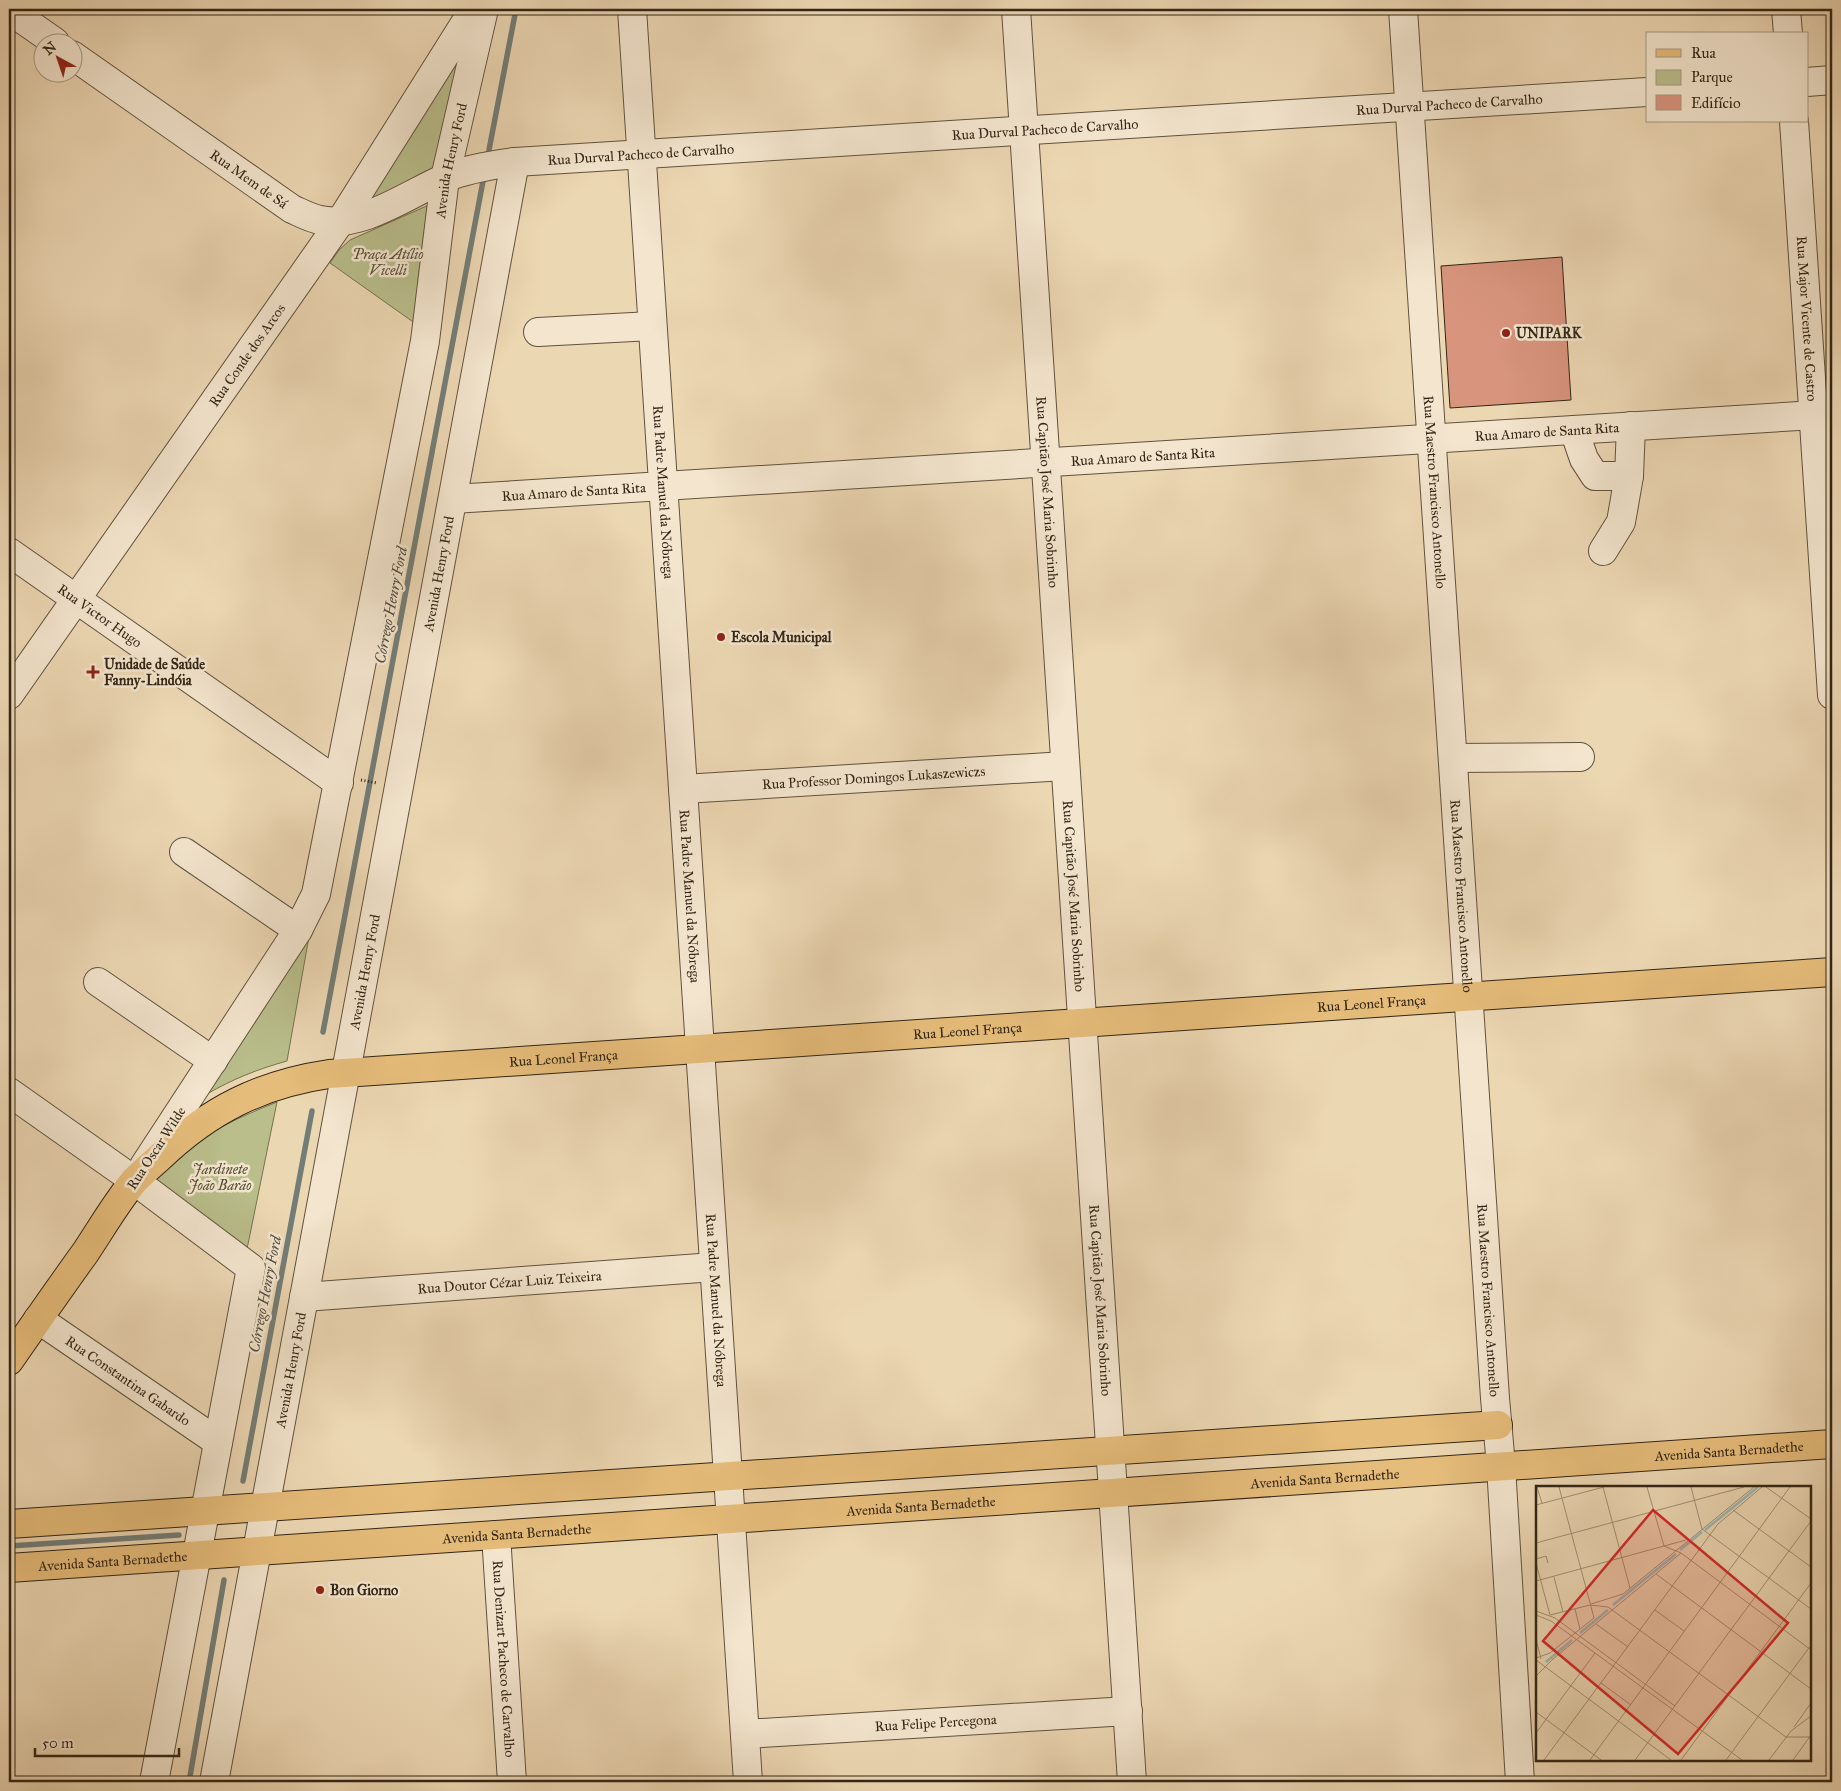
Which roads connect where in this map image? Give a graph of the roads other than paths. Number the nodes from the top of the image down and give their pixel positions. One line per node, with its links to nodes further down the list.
1 (474, 9): 20 (street, Rua Conde dos Arcos)
2 (484, 9): 19 (street, Avenida Henry Ford)
3 (632, 9): 17 (street, Rua Padre Manuel da Nóbrega)
4 (1016, 9): 16 (street, Rua Capitão José Maria Sobrinho)
5 (1403, 9): 14 (street, Rua Maestro Francisco Antonello)
6 (1786, 9): 9 (street)
7 (13, 14): 8 (street)
8 (40, 32)
9 (1788, 32)
10 (82, 62): 20 (street, Rua Mem de Sá)
11 (1832, 80): 12 (street)
12 (1808, 82)
13 (1646, 92): 14 (street, Rua Durval Pacheco de Carvalho)
14 (1410, 107): 16 (street, Rua Durval Pacheco de Carvalho); 26 (street, Rua Maestro Francisco Antonello)
15 (1794, 122): 23 (street, Rua Major Vicente de Castro)
16 (1024, 131): 17 (street, Rua Durval Pacheco de Carvalho); 27 (street, Rua Capitão José Maria Sobrinho)
17 (641, 154): 18 (street, Rua Durval Pacheco de Carvalho); 21 (street, Rua Padre Manuel da Nóbrega)
18 (515, 162): 19 (street, Rua Durval Pacheco de Carvalho); 30 (street, Avenida Henry Ford)
19 (445, 178): 20 (street, Rua Mem de Sá); 39 (street, Avenida Henry Ford)
20 (340, 222): 33 (street, Rua Conde dos Arcos)
21 (652, 326): 22 (street); 29 (street, Rua Padre Manuel da Nóbrega)
22 (538, 332)
23 (1823, 414): 24 (street, Rua Amaro de Santa Rita); 35 (street, Rua Major Vicente de Castro)
24 (1631, 426): 25 (street, Rua Amaro de Santa Rita); 28 (street)
25 (1574, 430): 26 (street, Rua Amaro de Santa Rita); 28 (street)
26 (1432, 438): 27 (street, Rua Amaro de Santa Rita); 37 (street, Rua Maestro Francisco Antonello)
27 (1045, 462): 29 (street, Rua Amaro de Santa Rita); 38 (street, Rua Capitão José Maria Sobrinho)
28 (1629, 476): 31 (street)
29 (663, 486): 30 (street, Rua Amaro de Santa Rita); 40 (street, Rua Padre Manuel da Nóbrega)
30 (453, 499): 49 (street, Avenida Henry Ford)
31 (1603, 551)
32 (9, 552): 33 (street, Rua Victor Hugo)
33 (76, 599): 34 (street, Rua Conde dos Arcos); 39 (street, Rua Victor Hugo)
34 (9, 695)
35 (1832, 695)
36 (1580, 757): 37 (street)
37 (1453, 758): 45 (street, Rua Maestro Francisco Antonello)
38 (1065, 766): 40 (street, Rua Professor Domingos Lukaszewiczs); 46 (street, Rua Capitão José Maria Sobrinho)
39 (349, 781): 42 (street, Avenida Henry Ford)
40 (683, 789): 47 (street, Rua Padre Manuel da Nóbrega)
41 (184, 852): 42 (street)
42 (298, 930): 48 (street, Rua Oscar Wilde)
43 (1832, 972): 45 (main road, Rua Leonel França)
44 (98, 982): 48 (street)
45 (1468, 997): 46 (main road, Rua Leonel França); 56 (street, Rua Maestro Francisco Antonello)
46 (1082, 1023): 47 (main road, Rua Leonel França); 59 (street, Rua Capitão José Maria Sobrinho)
47 (700, 1049): 49 (main road, Rua Leonel França); 52 (street, Rua Padre Manuel da Nóbrega)
48 (213, 1061): 51 (street, Rua Oscar Wilde)
49 (346, 1073): 51 (main road, Rua Leonel França); 53 (street, Avenida Henry Ford)
50 (9, 1092): 51 (street)
51 (135, 1181): 54 (main road, Rua Oscar Wilde); 57 (street)
52 (714, 1267): 53 (street, Rua Doutor Cézar Luiz Teixeira); 61 (street, Rua Padre Manuel da Nóbrega)
53 (304, 1297): 63 (street, Avenida Henry Ford)
54 (38, 1319): 55 (main road, Rua Oscar Wilde); 57 (street, Rua Constantina Gabardo)
55 (9, 1361)
56 (1498, 1425): 59 (main road); 60 (street, Rua Maestro Francisco Antonello)
57 (218, 1442): 64 (street)
58 (1832, 1444): 60 (main road, Avenida Santa Bernadethe)
59 (1110, 1451): 61 (main road); 62 (street, Rua Capitão José Maria Sobrinho)
60 (1501, 1466): 62 (main road, Avenida Santa Bernadethe); 78 (street, Rua Maestro Francisco Antonello)
61 (728, 1476): 63 (main road); 65 (street, Rua Padre Manuel da Nóbrega)
62 (1113, 1493): 65 (main road, Avenida Santa Bernadethe); 71 (street, Rua Capitão José Maria Sobrinho)
63 (265, 1507): 64 (main road); 68 (street, Avenida Henry Ford)
64 (205, 1511): 66 (main road); 69 (street)
65 (730, 1519): 67 (main road, Avenida Santa Bernadethe); 72 (street, Rua Padre Manuel da Nóbrega)
66 (9, 1524)
67 (496, 1535): 68 (main road, Avenida Santa Bernadethe); 75 (street, Rua Denizart Pacheco de Carvalho)
68 (257, 1551): 69 (main road, Avenida Santa Bernadethe); 74 (street, Avenida Henry Ford)
69 (197, 1555): 70 (main road, Avenida Santa Bernadethe); 73 (street)
70 (9, 1568)
71 (1128, 1711): 72 (street, Rua Felipe Percegona); 77 (street, Rua Capitão José Maria Sobrinho)
72 (744, 1734): 76 (street, Rua Padre Manuel da Nóbrega)
73 (154, 1782)
74 (214, 1782)
75 (512, 1782)
76 (748, 1782)
77 (1132, 1782)
78 (1520, 1782)

